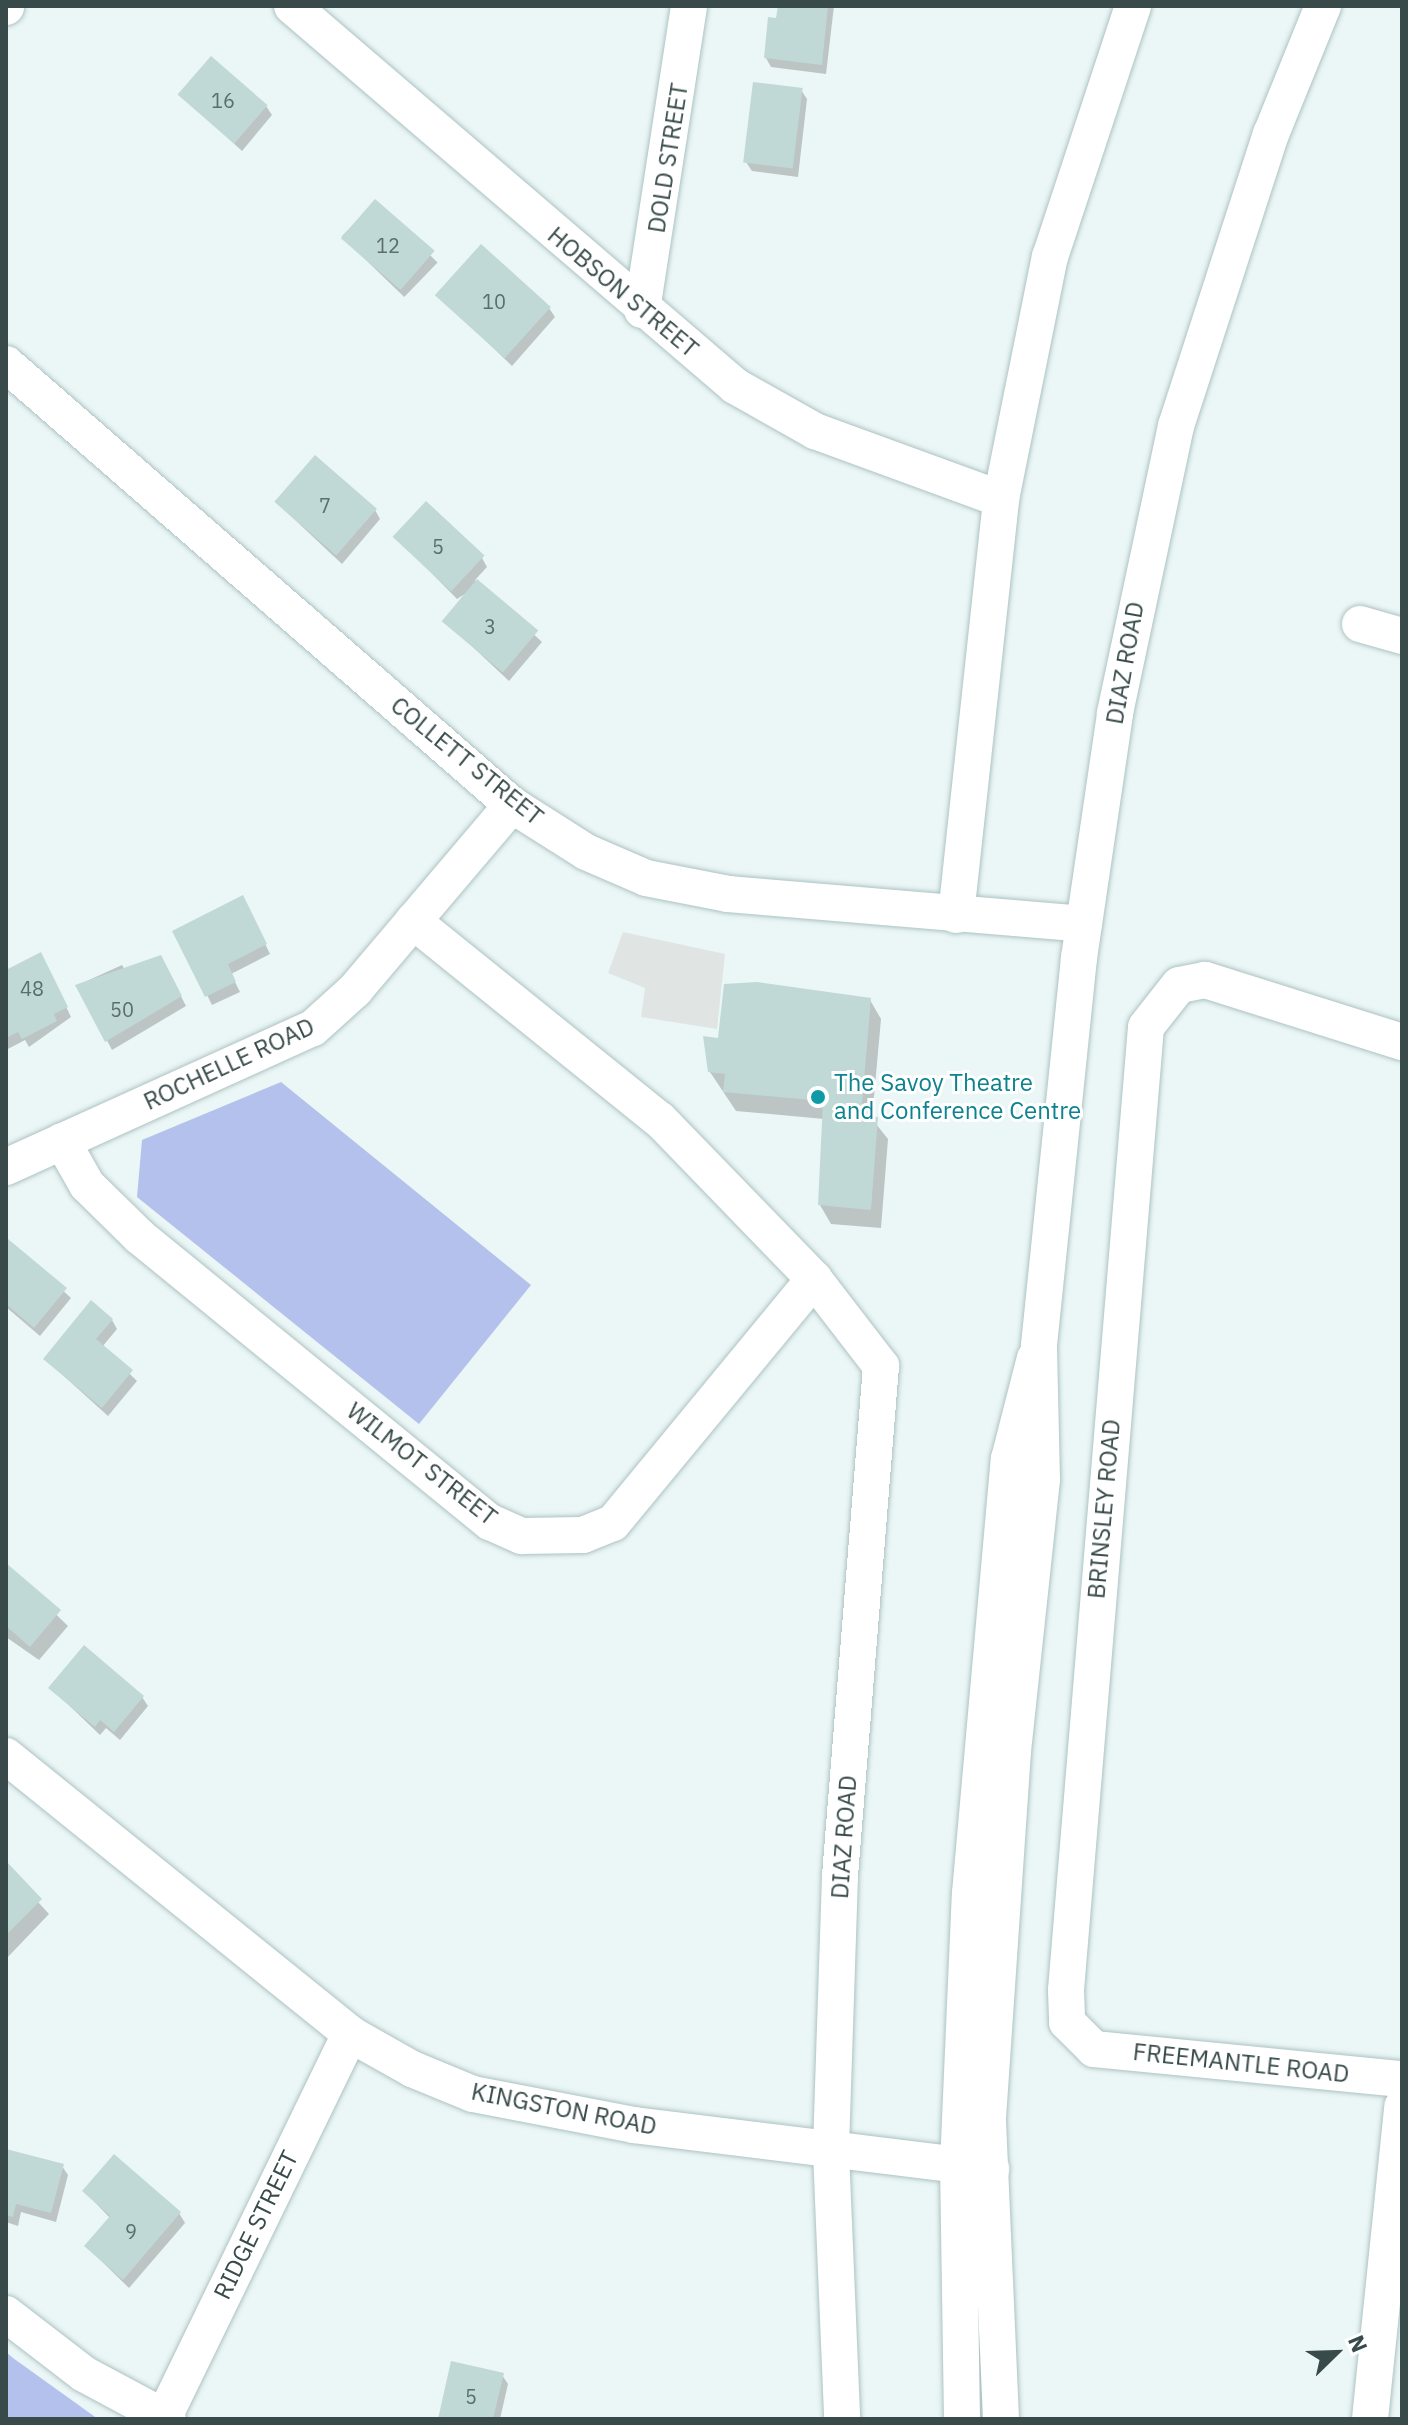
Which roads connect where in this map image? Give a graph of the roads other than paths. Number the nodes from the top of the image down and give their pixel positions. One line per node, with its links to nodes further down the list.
1 (292, 6): 5 (street, HOBSON STREET)
2 (689, 6): 5 (street, DOLD STREET)
3 (1133, 6): 7 (street)
4 (1323, 6): 13 (street, DIAZ ROAD)
5 (642, 310): 7 (street, HOBSON STREET)
6 (6, 364): 10 (street, COLLETT STREET)
7 (1001, 499): 11 (street)
8 (1360, 624): 9 (street)
9 (1402, 636)
10 (512, 805): 11 (street, COLLETT STREET); 12 (street, ROCHELLE ROAD)
11 (956, 915): 13 (street, COLLETT STREET)
12 (413, 921): 15 (street, ROCHELLE ROAD); 17 (street)
13 (1084, 924): 24 (street, DIAZ ROAD)
14 (1402, 1042): 20 (street, BRINSLEY ROAD)
15 (62, 1141): 16 (street, ROCHELLE ROAD); 17 (street, WILMOT STREET)
16 (6, 1167)
17 (814, 1279): 23 (street, DIAZ ROAD)
18 (6, 1756): 19 (street, KINGSTON ROAD)
19 (350, 2034): 23 (street, KINGSTON ROAD); 26 (street, RIDGE STREET)
20 (1083, 2041): 21 (street, FREEMANTLE ROAD)
21 (1402, 2079)
22 (1402, 2107): 30 (street)
23 (831, 2152): 24 (street, KINGSTON ROAD); 27 (street, DIAZ ROAD)
24 (974, 2167): 28 (street, DIAZ ROAD); 29 (street, DIAZ ROAD)
25 (6, 2314): 26 (street)
26 (166, 2418)
27 (842, 2419)
28 (962, 2419)
29 (1001, 2419)
30 (1370, 2419)

